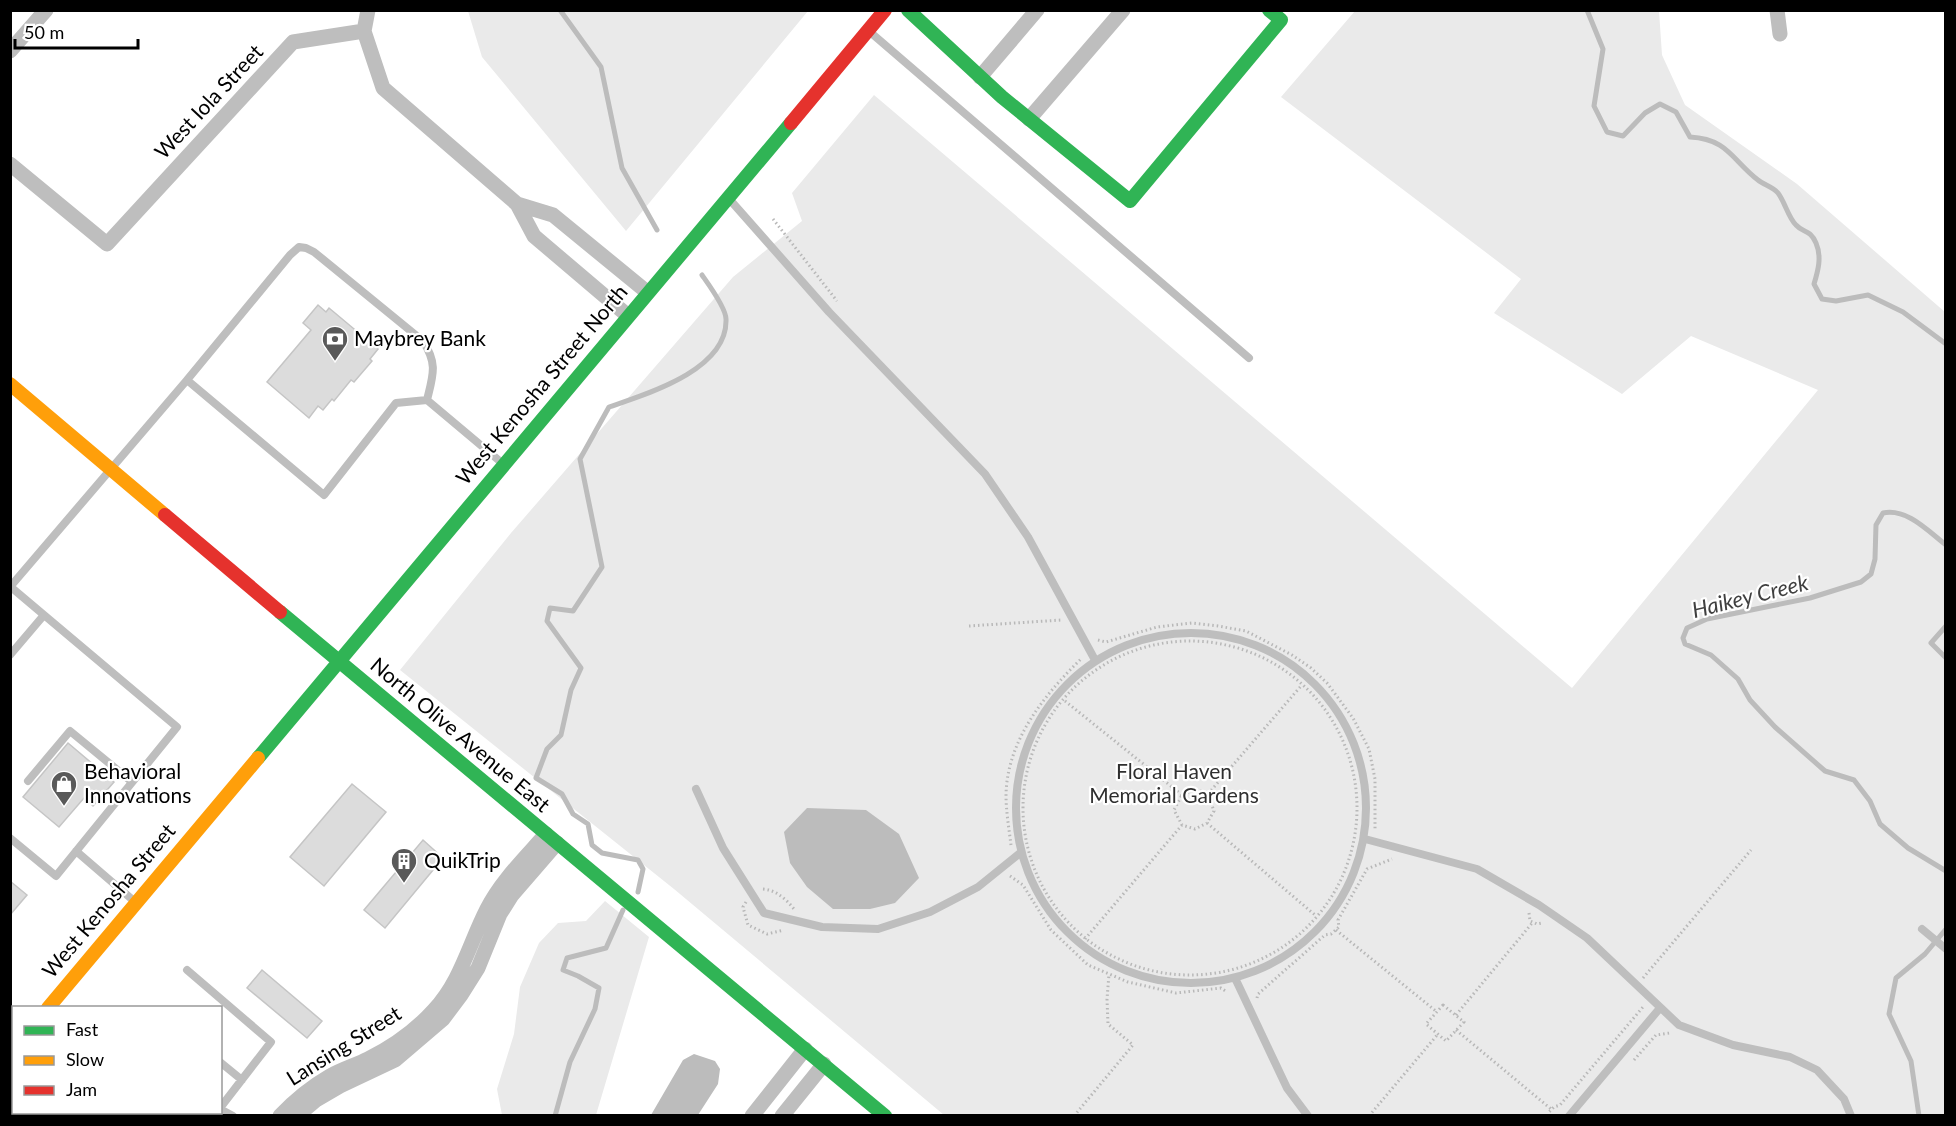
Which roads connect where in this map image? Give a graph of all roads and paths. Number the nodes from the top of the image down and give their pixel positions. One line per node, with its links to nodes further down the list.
1 (46, 10): 12 (street)
2 (368, 10): 10 (street)
3 (885, 10): 9 (street)
4 (908, 10): 13 (street)
5 (1037, 10): 13 (street)
6 (1123, 10): 14 (street)
7 (1269, 10): 14 (street)
8 (1777, 10): 11 (street)
9 (868, 30): 16 (street, West Kenosha Street North); 22 (lane)
10 (364, 31): 15 (street, West Iola Street); 17 (street)
11 (1780, 34)
12 (10, 51)
13 (980, 77): 14 (street)
14 (1029, 119)
15 (10, 164)
16 (728, 197): 19 (street, West Kenosha Street North); 35 (lane)
17 (518, 204): 19 (street); 21 (street)
18 (773, 219): 20 (path)
19 (647, 292): 21 (street, West Kenosha Street North)
20 (838, 302)
21 (627, 315): 26 (street, West Kenosha Street North)
22 (1249, 357)
23 (187, 380): 25 (lane); 25 (lane); 27 (lane)
24 (10, 384): 27 (street, North Olive Avenue East)
25 (427, 400): 26 (lane)
26 (503, 464): 36 (street, West Kenosha Street North)
27 (112, 470): 28 (lane); 36 (street, North Olive Avenue East)
28 (11, 588): 29 (lane)
29 (44, 615): 33 (lane); 41 (lane)
30 (1066, 620): 31 (path)
31 (969, 626)
32 (1097, 640): 47 (path)
33 (10, 655)
34 (1085, 655): 51 (path)
35 (1095, 660): 50 (lane); 54 (lane)
36 (338, 661): 39 (street, West Kenosha Street North); 49 (street, North Olive Avenue East)
37 (1301, 686): 38 (path); 43 (path); 62 (path)
38 (1065, 702): 44 (path); 69 (path)
39 (248, 766): 59 (street, West Kenosha Street)
40 (28, 781): 41 (lane)
41 (132, 782): 53 (lane)
42 (696, 789): 54 (lane)
43 (1208, 794): 44 (path); 45 (path)
44 (1182, 795): 46 (path)
45 (1207, 823): 46 (path); 62 (path)
46 (1182, 825): 69 (path)
47 (1382, 835)
48 (10, 838): 53 (lane)
49 (552, 838): 86 (street, North Olive Avenue East); 94 (street, Lansing Street); 95 (street, Lansing Street)
50 (1365, 839): 74 (lane); 80 (lane)
51 (1011, 848)
52 (1751, 850): 75 (path)
53 (76, 851): 59 (lane)
54 (1020, 853): 74 (lane)
55 (1399, 857): 67 (path)
56 (1002, 880): 73 (path)
57 (754, 889): 61 (path)
58 (748, 898): 66 (path)
59 (135, 902): 78 (street, West Kenosha Street)
60 (1529, 908): 64 (path)
61 (800, 915)
62 (1315, 915): 65 (path)
63 (1549, 921): 64 (path)
64 (1533, 922): 82 (path)
65 (1298, 928)
66 (787, 930)
67 (1336, 930): 79 (path); 81 (path)
68 (1924, 931): 71 (lane)
69 (1085, 939): 70 (path)
70 (1282, 940)
71 (1945, 949)
72 (187, 970): 90 (lane)
73 (1109, 974): 76 (path); 99 (path)
74 (1235, 978): 100 (lane)
75 (1642, 979)
76 (1228, 992)
77 (1642, 1000): 93 (path)
78 (50, 1006)
79 (1256, 1006)
80 (1660, 1008): 103 (lane); 104 (lane)
81 (1437, 1012): 82 (path); 84 (path)
82 (1456, 1015): 83 (path)
83 (1456, 1030): 84 (path); 93 (path)
84 (1438, 1034): 101 (path)
85 (1679, 1037): 87 (path)
86 (806, 1049): 89 (street, North Olive Avenue East); 92 (street)
87 (1633, 1061)
88 (222, 1064): 90 (lane)
89 (824, 1064): 97 (street); 98 (street, North Olive Avenue East)
90 (242, 1080): 91 (lane)
91 (222, 1106)
92 (757, 1109): 96 (street)
93 (1551, 1109): 102 (path)
94 (280, 1116)
95 (297, 1116)
96 (777, 1116)
97 (782, 1116)
98 (885, 1116)
99 (1074, 1116)
100 (1308, 1116)
101 (1369, 1116)
102 (1549, 1116)
103 (1569, 1116)
104 (1851, 1116)

